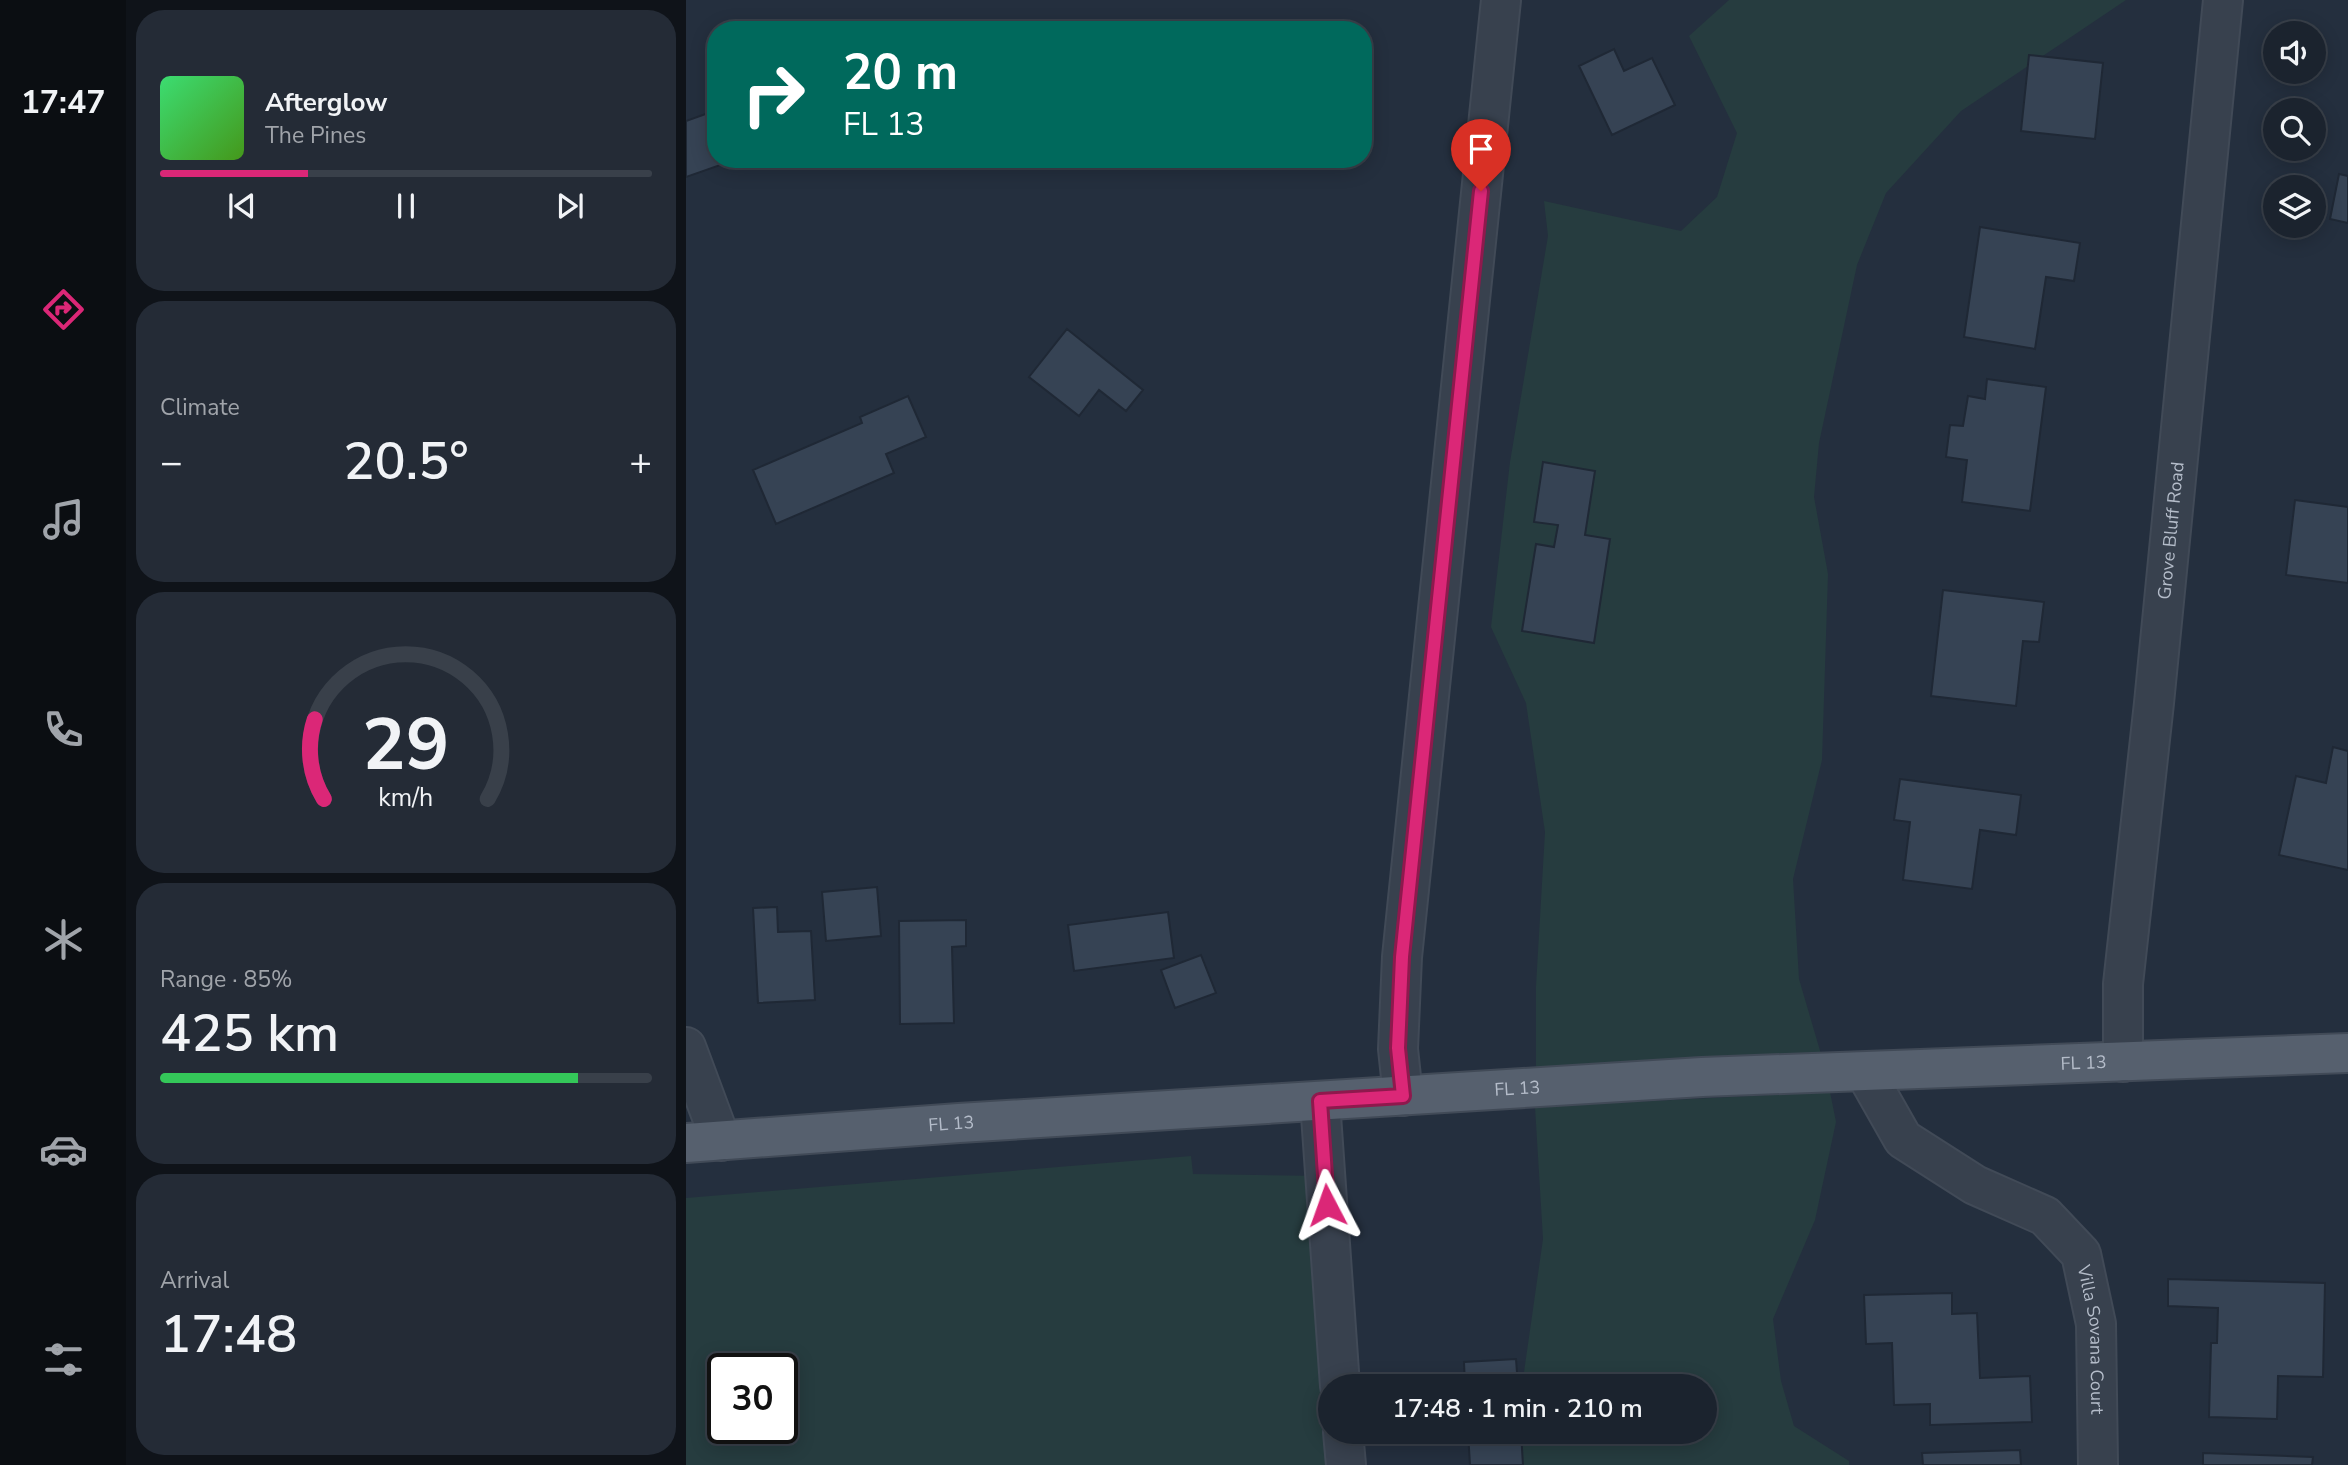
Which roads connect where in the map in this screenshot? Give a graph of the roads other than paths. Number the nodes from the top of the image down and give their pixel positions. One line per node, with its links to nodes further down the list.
1 (1502, 0): 7 (street)
2 (2222, 0): 5 (street, Grove Bluff Road)
3 (686, 1047): 9 (street)
4 (2348, 1053): 5 (main road, FL 13)
5 (2123, 1062): 6 (main road, FL 13)
6 (1865, 1072): 7 (main road, FL 13); 13 (street, Villa Sovana Court)
7 (1403, 1096): 8 (main road, FL 13)
8 (1320, 1101): 9 (main road, FL 13); 10 (street)
9 (704, 1142)
10 (1339, 1374)
11 (1344, 1444): 12 (street)
12 (1346, 1465)
13 (2098, 1465)

